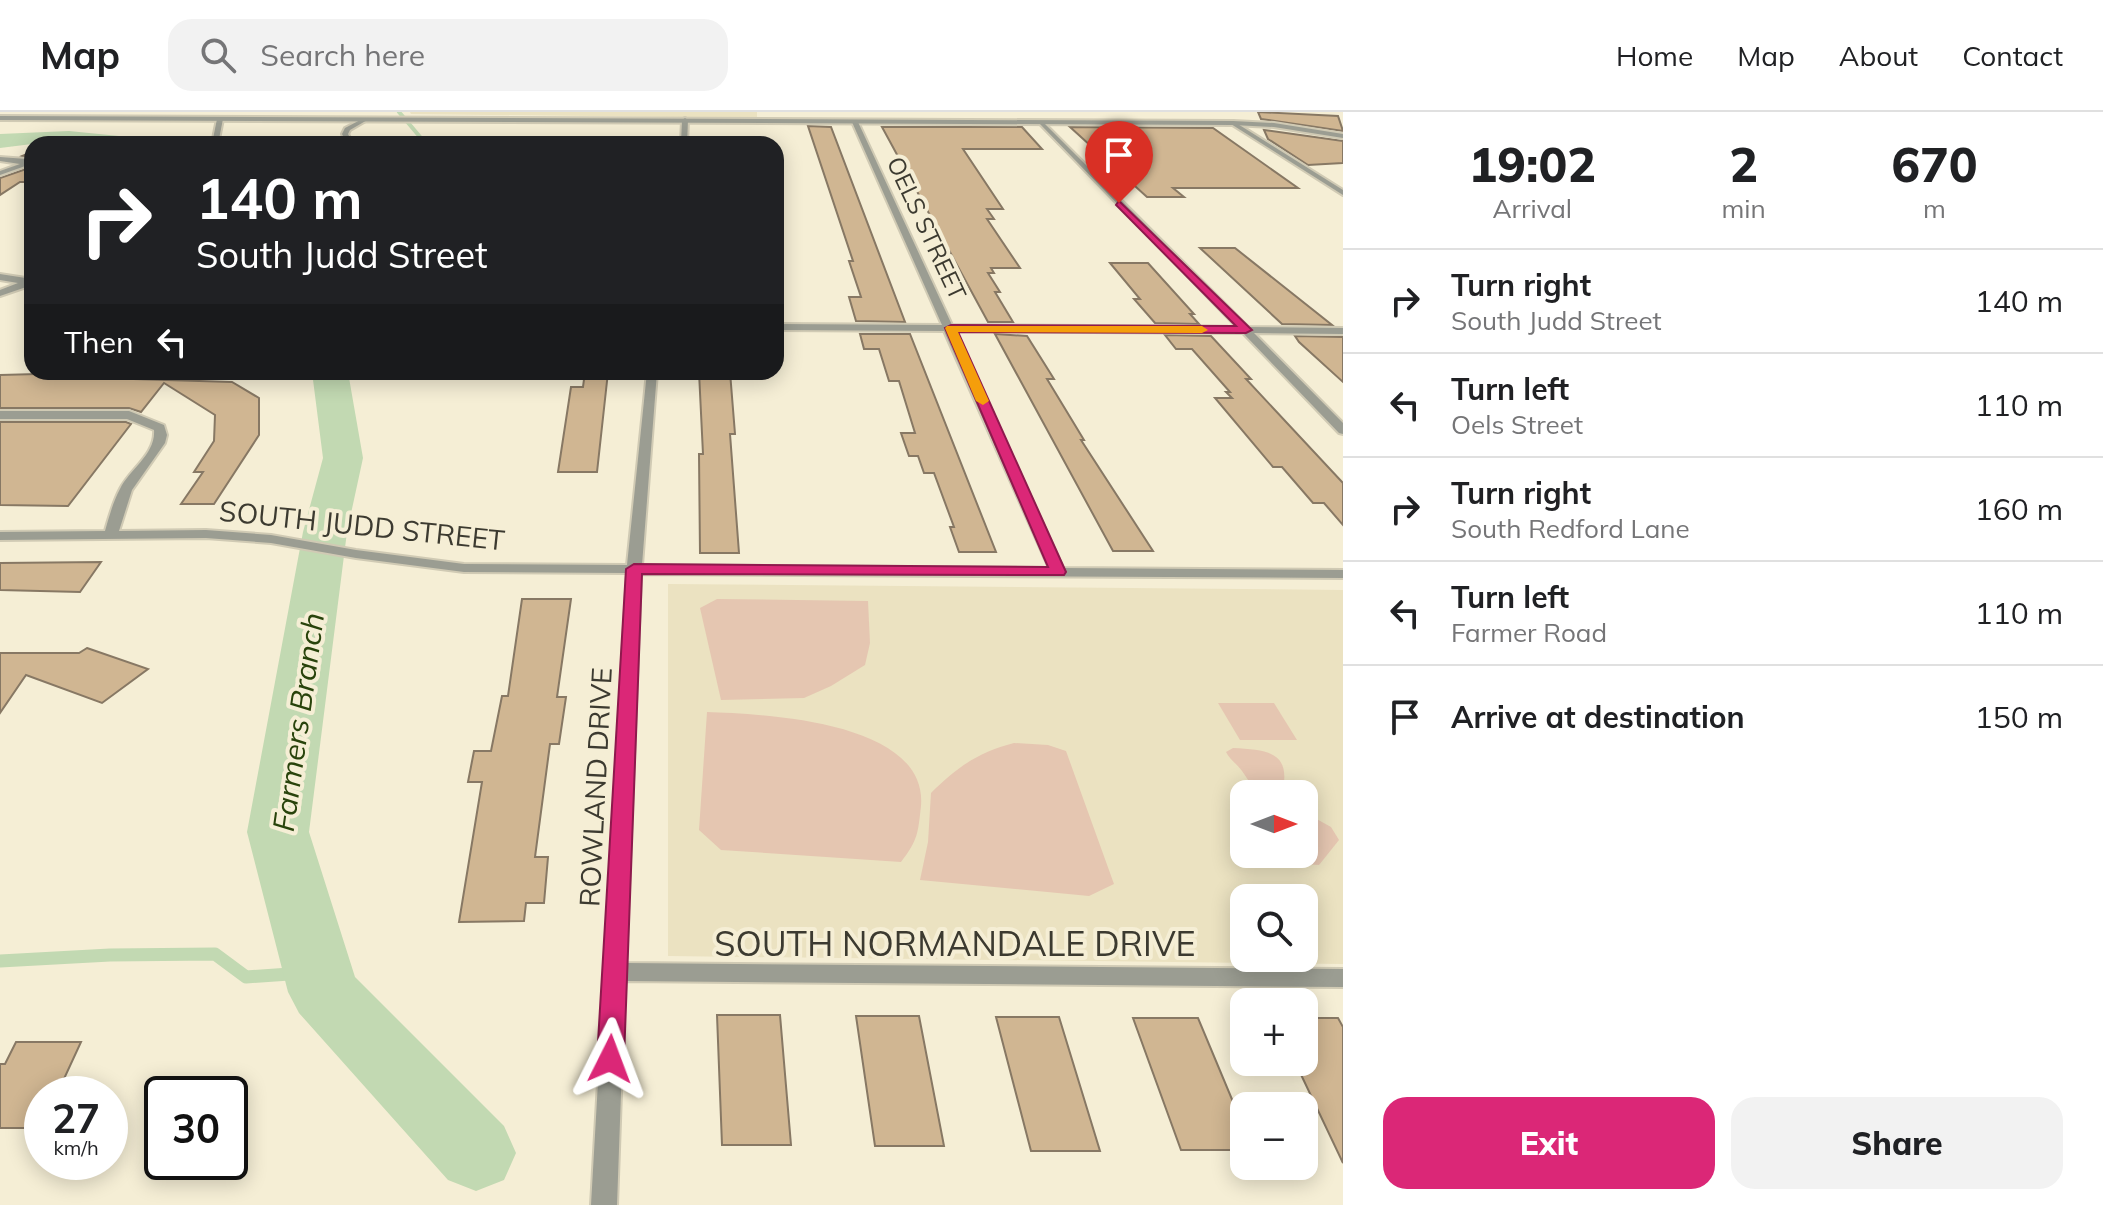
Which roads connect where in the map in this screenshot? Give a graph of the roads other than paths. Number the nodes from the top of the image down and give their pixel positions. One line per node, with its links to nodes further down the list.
1 (0, 118): 2 (street)
2 (220, 119): 3 (street); 8 (street)
3 (366, 119): 4 (street); 9 (street)
4 (685, 120): 5 (street); 10 (street)
5 (855, 122): 6 (street); 20 (street, OELS STREET)
6 (1042, 123): 7 (street); 21 (street)
7 (1233, 123): 11 (street); 14 (street)
8 (217, 136)
9 (346, 136)
10 (684, 136)
11 (1343, 136)
12 (0, 159): 13 (street)
13 (0, 173)
14 (1343, 193)
15 (0, 277): 16 (street)
16 (24, 281)
17 (24, 284): 18 (street)
18 (0, 293)
19 (784, 327): 20 (street)
20 (951, 328): 21 (street); 29 (street, OELS STREET)
21 (1246, 330): 22 (street); 25 (street)
22 (1343, 331)
23 (651, 380): 28 (street, ROWLAND DRIVE)
24 (0, 415): 26 (street)
25 (1343, 430)
26 (111, 534): 27 (street, SOUTH JUDD STREET); 28 (street, SOUTH JUDD STREET)
27 (0, 536)
28 (634, 569): 29 (street, SOUTH JUDD STREET); 31 (street, ROWLAND DRIVE)
29 (1058, 572): 30 (street, SOUTH JUDD STREET)
30 (1343, 574)
31 (614, 972): 32 (street, SOUTH NORMANDALE DRIVE); 33 (street, ROWLAND DRIVE)
32 (1343, 978)
33 (604, 1205)

